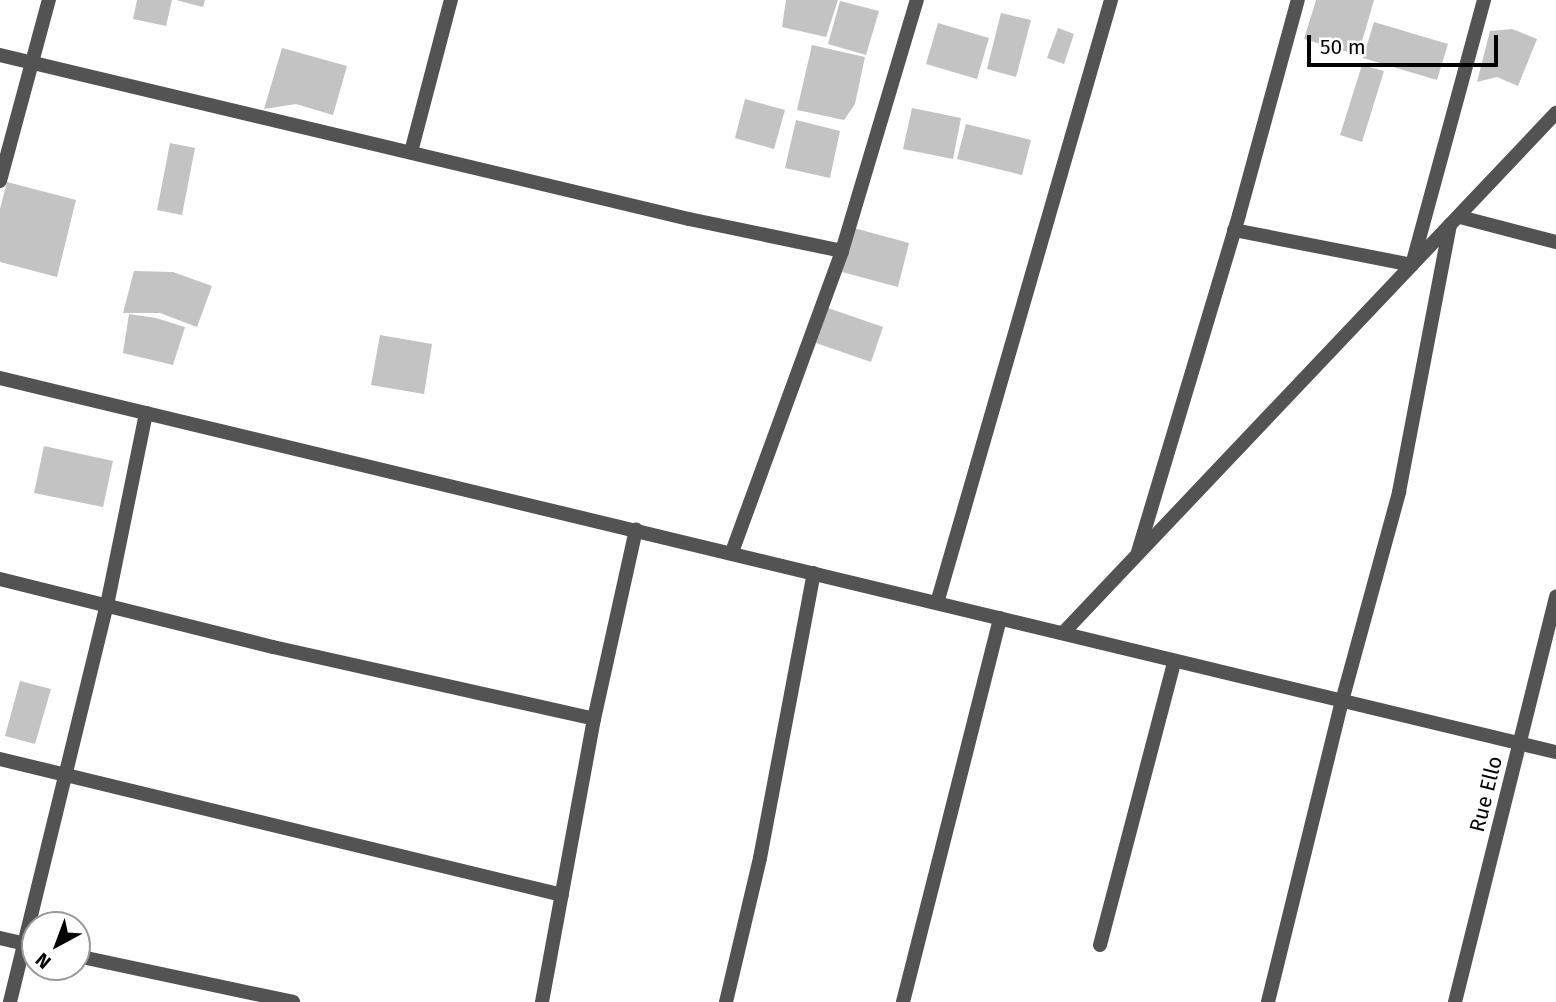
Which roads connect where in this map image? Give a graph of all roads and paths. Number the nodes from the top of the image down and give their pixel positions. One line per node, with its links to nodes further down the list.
1 (49, 0): 8 (street)
2 (451, 0): 10 (street)
3 (917, 0): 15 (street)
4 (1298, 0): 13 (street)
5 (1484, 0): 16 (street)
6 (1107, 1): 25 (street)
7 (0, 55): 8 (street)
8 (32, 62): 10 (street); 11 (street)
9 (1556, 113): 12 (street)
10 (411, 152): 15 (street)
11 (0, 181)
12 (1455, 221): 14 (street); 16 (street); 30 (street)
13 (1234, 230): 16 (street); 21 (street)
14 (1556, 242)
15 (842, 251): 20 (street)
16 (1412, 265): 21 (street)
17 (0, 378): 18 (street)
18 (146, 413): 19 (street); 26 (street)
19 (636, 530): 20 (street); 31 (street)
20 (732, 552): 22 (street)
21 (1136, 556): 28 (street)
22 (814, 573): 25 (street); 46 (street)
23 (0, 579): 26 (street)
24 (1556, 596): 32 (street, Rue Ello)
25 (937, 603): 27 (street)
26 (107, 605): 31 (street); 35 (street)
27 (1000, 618): 28 (street); 47 (street)
28 (1063, 634): 29 (street)
29 (1174, 663): 30 (street); 40 (street)
30 (1342, 701): 32 (street); 48 (street)
31 (594, 719): 36 (street)
32 (1521, 744): 33 (street); 49 (street, Rue Ello)
33 (1556, 752)
34 (0, 759): 35 (street)
35 (64, 774): 36 (street); 37 (street)
36 (562, 895): 45 (street)
37 (38, 911)
38 (0, 938): 39 (street)
39 (21, 943)
40 (1100, 945)
41 (91, 959): 44 (street)
42 (21, 972): 43 (street)
43 (10, 1002)
44 (293, 1002)
45 (542, 1002)
46 (726, 1002)
47 (903, 1002)
48 (1268, 1002)
49 (1455, 1002)

